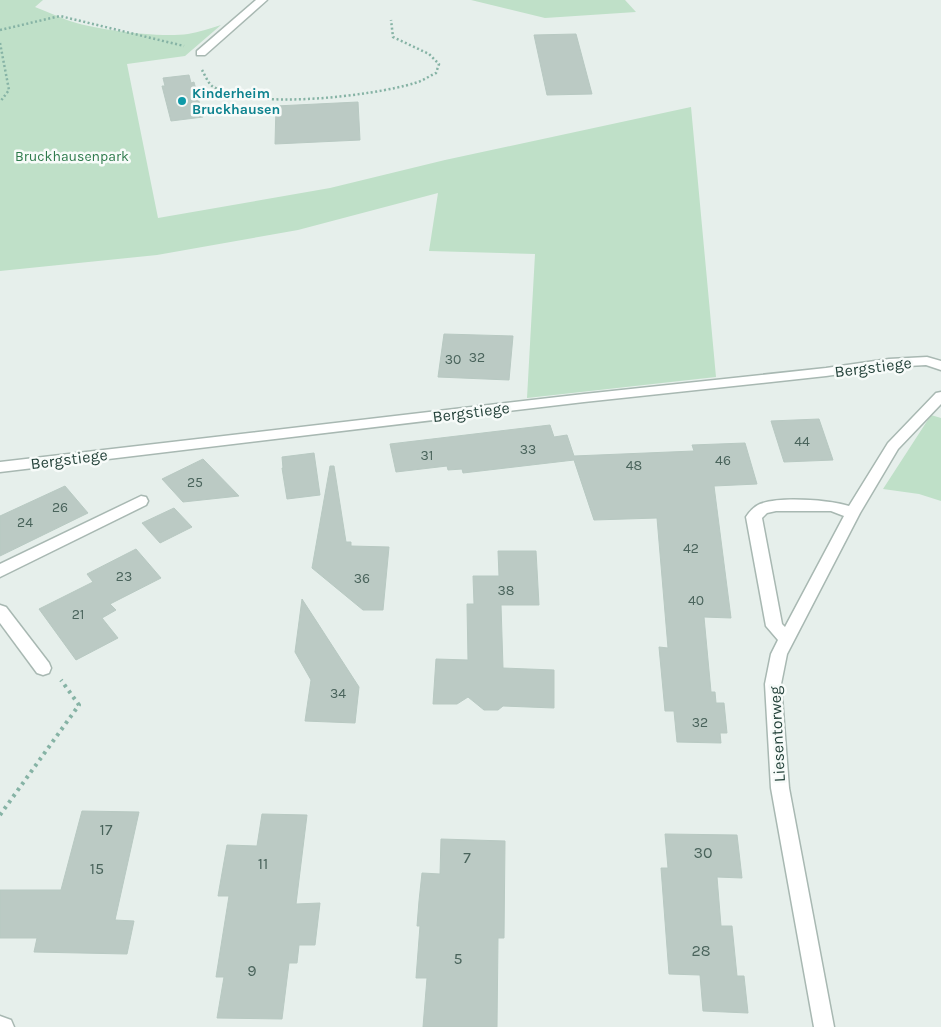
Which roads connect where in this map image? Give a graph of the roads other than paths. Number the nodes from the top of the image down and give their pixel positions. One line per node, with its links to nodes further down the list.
1 (262, 0): 2 (street)
2 (201, 53)
3 (941, 366): 5 (street, Bergstiege)
4 (941, 396): 7 (street, Liesentorweg)
5 (0, 466)
6 (142, 501): 8 (street)
7 (853, 513): 10 (street, Liesentorweg); 10 (street)
8 (0, 570)
9 (0, 611): 11 (street)
10 (787, 639): 14 (street, Liesentorweg)
11 (43, 668)
12 (0, 1026): 13 (street)
13 (4, 1027)
14 (824, 1027)

